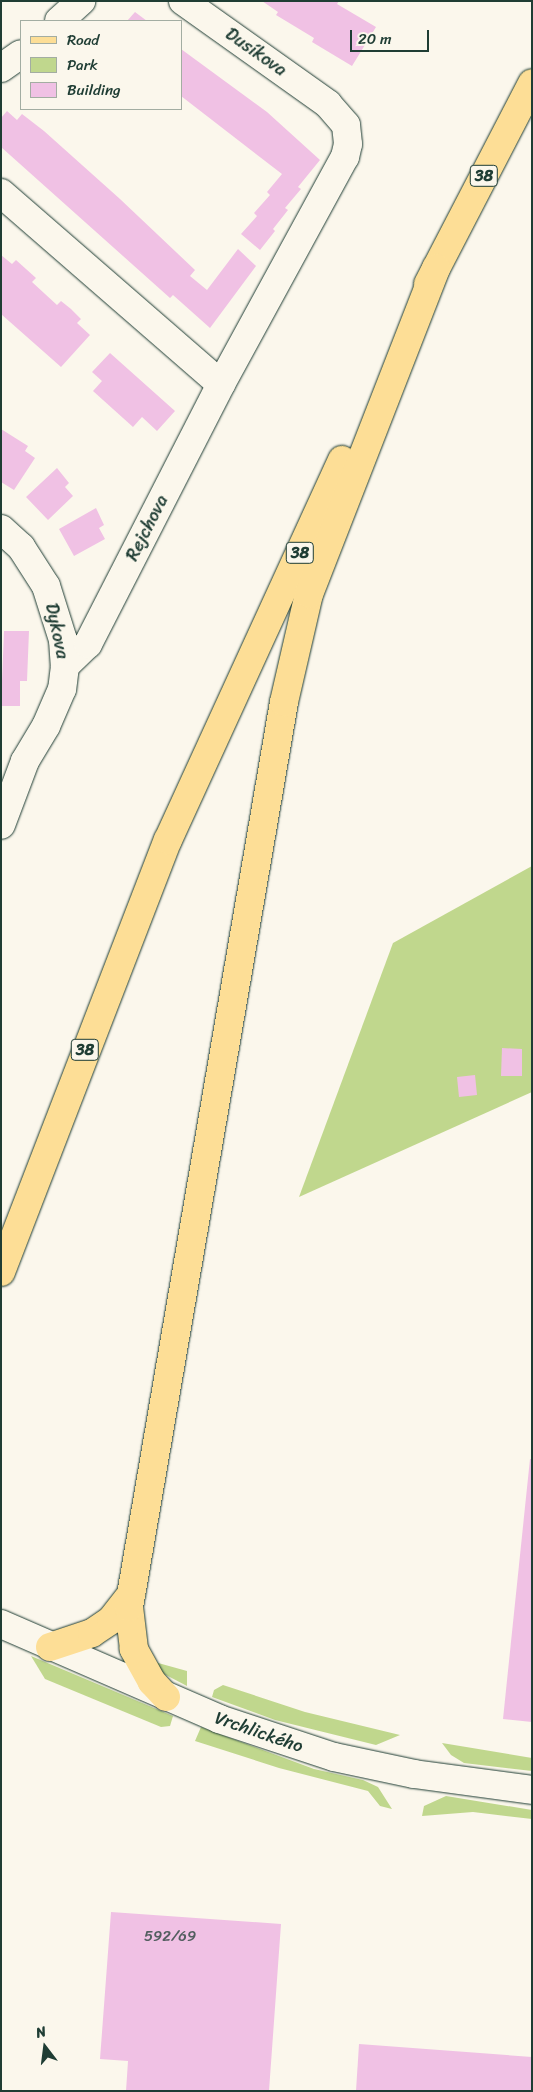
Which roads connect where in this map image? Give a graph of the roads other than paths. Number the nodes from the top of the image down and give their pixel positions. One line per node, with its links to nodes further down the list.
1 (81, 1): 3 (street)
2 (183, 1): 7 (street, Dusíkova)
3 (60, 20)
4 (20, 55): 5 (street)
5 (1, 68)
6 (532, 84): 9 (main road, 38)
7 (328, 104): 10 (street, Rejchova)
8 (1, 192): 10 (street)
9 (436, 268): 15 (main road, 38); 16 (main road)
10 (220, 384): 12 (street, Rejchova)
11 (1, 529): 12 (street, Dykova)
12 (65, 666): 13 (street, Dykova)
13 (13, 761): 14 (street, Dykova)
14 (1, 825)
15 (1, 1272)
16 (132, 1592): 18 (main road); 19 (main road)
17 (2, 1625): 18 (street, Vrchlického)
18 (50, 1647): 19 (street, Vrchlického)
19 (166, 1696): 20 (street, Vrchlického)
20 (532, 1790)

